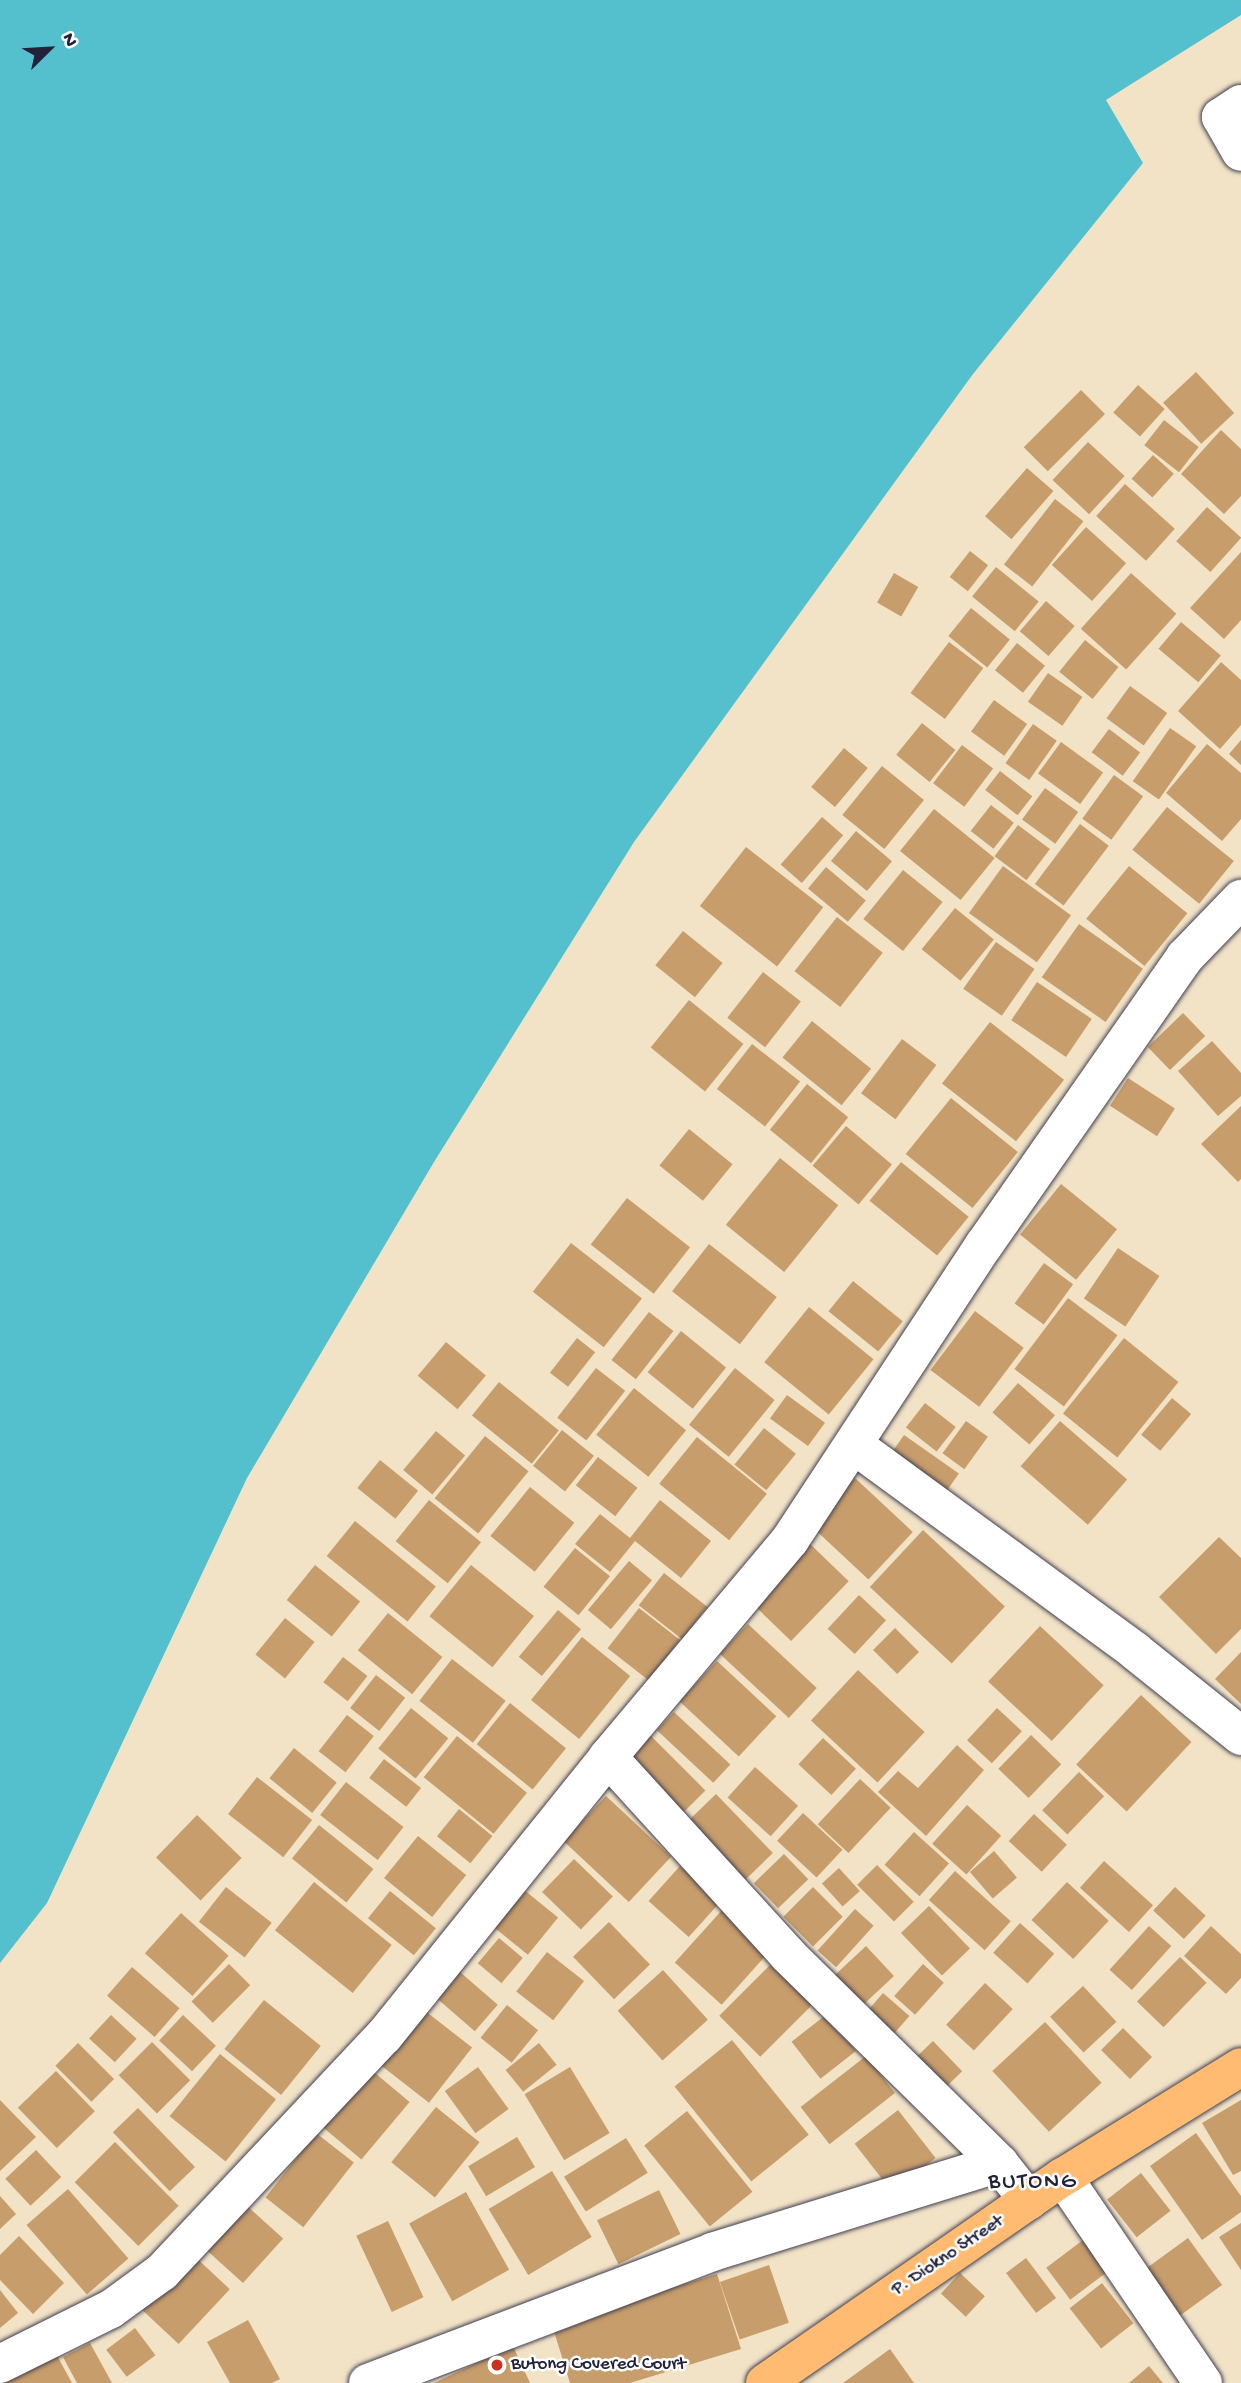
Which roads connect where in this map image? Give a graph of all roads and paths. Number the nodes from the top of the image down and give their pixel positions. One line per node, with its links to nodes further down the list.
1 (1231, 110): 2 (street)
2 (1241, 152)
3 (1241, 899): 4 (street)
4 (854, 1445): 5 (street); 6 (street)
5 (1241, 1736)
6 (608, 1757): 8 (street); 11 (street)
7 (1241, 2067): 9 (main road, P. Diokno Street)
8 (999, 2163): 10 (street); 12 (street)
9 (1063, 2177): 10 (main road, P. Diokno Street); 14 (street)
10 (1029, 2201): 13 (main road, P. Diokno Street)
11 (0, 2364)
12 (368, 2383)
13 (765, 2383)
14 (1203, 2383)

